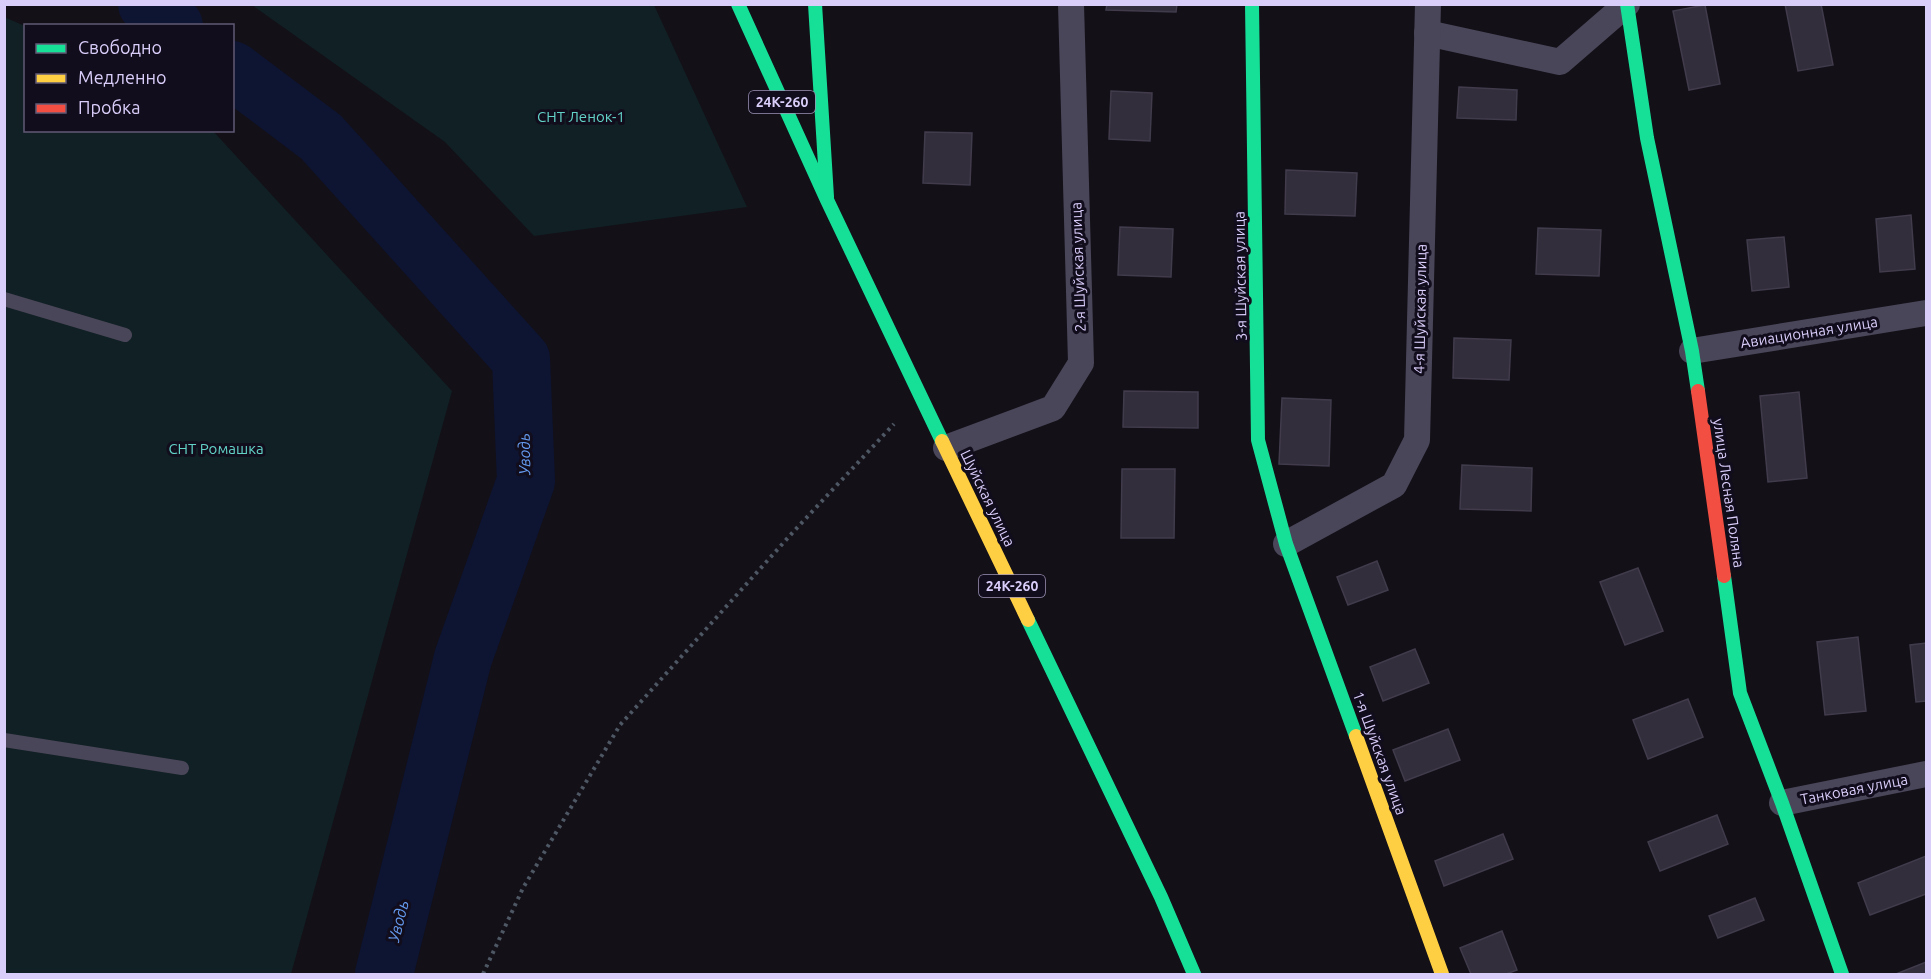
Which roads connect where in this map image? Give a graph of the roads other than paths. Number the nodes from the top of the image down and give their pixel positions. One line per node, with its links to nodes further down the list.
1 (738, 4): 8 (street, 24К-260)
2 (815, 4): 8 (street)
3 (1071, 4): 13 (street, 2-я Шуйская улица)
4 (1252, 4): 14 (street, 3-я Шуйская улица)
5 (1428, 4): 7 (street, 4-я Шуйская улица)
6 (1627, 5): 7 (street); 12 (street, улица Лесная Поляна)
7 (1427, 33): 14 (street, 4-я Шуйская улица)
8 (827, 200): 13 (street, Шуйская улица / 24К-260)
9 (4, 299): 11 (lane)
10 (1926, 313): 12 (street, Авиационная улица)
11 (125, 335)
12 (1692, 351): 18 (street, улица Лесная Поляна)
13 (946, 448): 19 (street, Шуйская улица / 24К-260)
14 (1286, 544): 20 (street, 1-я Шуйская улица)
15 (4, 740): 16 (lane)
16 (182, 768)
17 (1926, 774): 18 (street, Танковая улица)
18 (1782, 803): 21 (street, улица Лесная Поляна)
19 (1194, 975)
20 (1442, 975)
21 (1842, 975)

